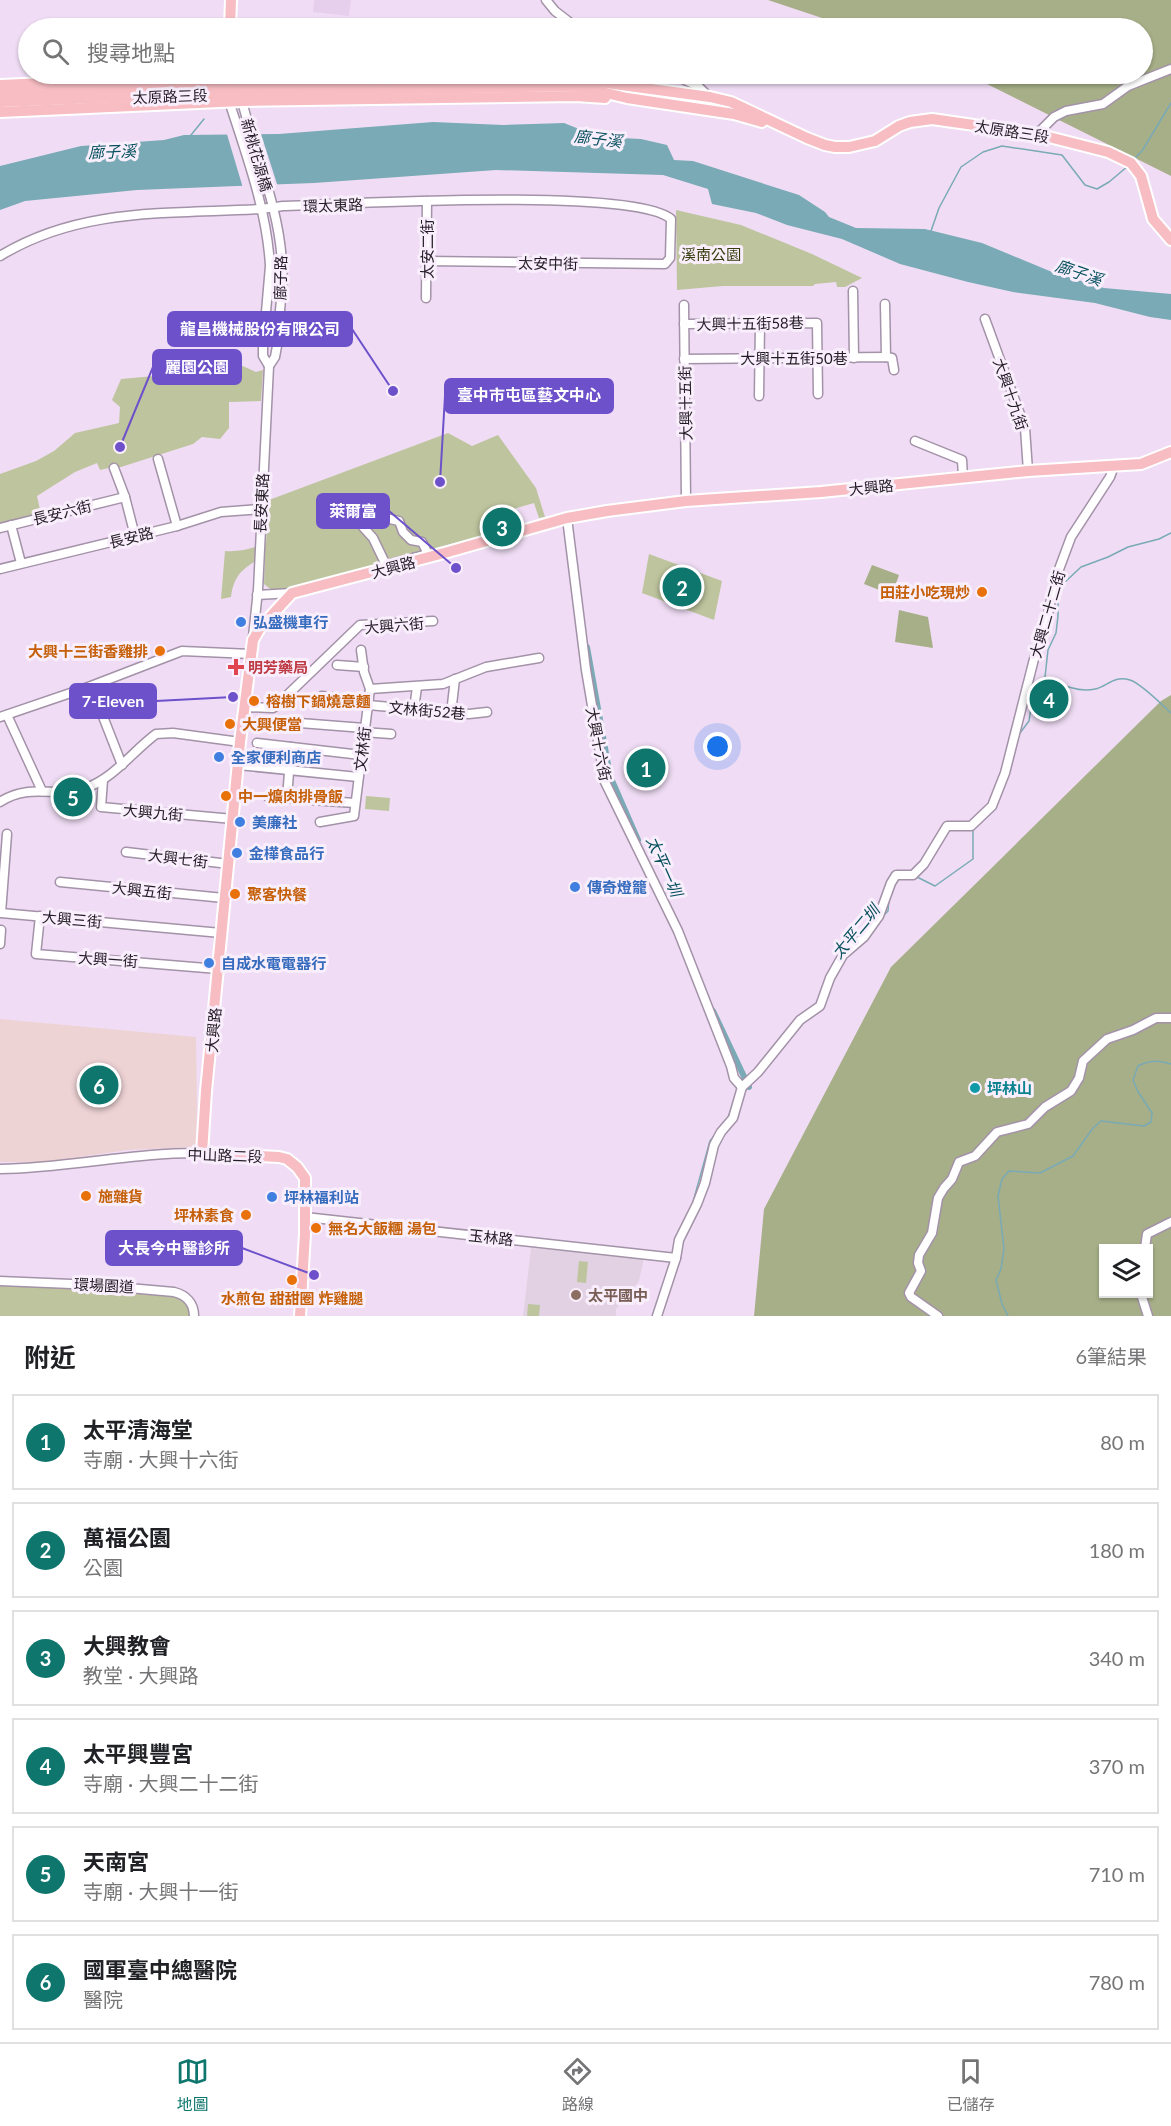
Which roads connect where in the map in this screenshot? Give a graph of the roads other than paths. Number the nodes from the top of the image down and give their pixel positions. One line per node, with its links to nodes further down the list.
1 (231, 0): 4 (main road)
2 (238, 0): 5 (main road)
3 (546, 0): 6 (street)
4 (230, 18)
5 (237, 18)
6 (564, 18)
7 (1171, 69): 8 (street)
8 (1153, 76)
9 (288, 84): 17 (main road, 太原路三段)
10 (406, 84): 17 (main road, 太原路三段)
11 (614, 84): 16 (main road, 太原路三段)
12 (626, 84): 16 (main road, 太原路三段)
13 (694, 84): 19 (street)
14 (1133, 84): 23 (street)
15 (0, 85): 17 (main road, 太原路三段)
16 (629, 86): 19 (main road, 太原路三段); 20 (street)
17 (234, 89): 18 (main road, 太原路三段); 20 (main road, 太原路三段); 21 (main road, 太原路三段); 22 (main road, 太原路三段); 26 (street, 新桃花源橋); 27 (street, 新桃花源橋)
18 (0, 94)
19 (710, 97): 24 (main road, 太原路三段)
20 (627, 98): 24 (main road, 太原路三段)
21 (0, 102)
22 (0, 112)
23 (1037, 134): 24 (main road, 太原路三段); 28 (main road, 太原路三段)
24 (807, 138)
25 (427, 201): 26 (street, 環太東路); 30 (street, 太安二街); 31 (street, 環太東路)
26 (271, 204): 27 (street, 環太東路); 44 (street, 廍子路)
27 (260, 205): 29 (street, 環太東路); 44 (street, 廍子路)
28 (1171, 240)
29 (0, 256)
30 (427, 261): 31 (street, 太安中街); 33 (street, 太安二街)
31 (668, 262)
32 (853, 291): 42 (street)
33 (426, 297)
34 (885, 304): 39 (street)
35 (684, 305): 38 (street, 大興十五街)
36 (985, 318): 53 (street, 大興十九街)
37 (760, 323): 38 (street, 大興十五街58巷); 40 (street); 41 (street, 大興十五街58巷)
38 (684, 324): 43 (street, 大興十五街)
39 (886, 357): 42 (street, 大興十五街50巷); 45 (street)
40 (760, 358): 41 (street, 大興十五街50巷); 43 (street, 大興十五街50巷); 47 (street)
41 (817, 358): 42 (street, 大興十五街50巷); 46 (street)
42 (854, 358)
43 (684, 359): 56 (street, 大興十五街)
44 (269, 366): 57 (street, 長安東路)
45 (894, 370)
46 (818, 394)
47 (759, 396)
48 (915, 441): 54 (street)
49 (1171, 452): 51 (main road, 大興路)
50 (158, 459): 61 (street)
51 (1114, 466): 53 (main road, 大興路); 116 (street, 大興二十二街)
52 (114, 468): 55 (street)
53 (1028, 471): 54 (main road, 大興路)
54 (963, 477): 56 (main road, 大興路)
55 (125, 497): 60 (street, 長安六街); 63 (street)
56 (686, 501): 58 (main road, 大興路)
57 (261, 509): 61 (street, 長安路); 67 (street, 長安東路)
58 (567, 518): 66 (main road, 大興路); 116 (street, 大興十六街)
59 (399, 521): 59 (street)
60 (11, 525): 62 (street, 長安六街); 64 (street)
61 (177, 526): 63 (street, 長安路)
62 (0, 528)
63 (135, 536): 64 (street, 長安路)
64 (21, 563): 65 (street, 長安路)
65 (0, 570)
66 (292, 593): 67 (street); 69 (main road, 大興路)
67 (257, 595): 69 (street, 長安東路)
68 (433, 621): 81 (street, 大興六街)
69 (253, 640): 71 (main road, 大興路)
70 (361, 650): 74 (street, 文林街)
71 (251, 654): 76 (street); 81 (main road, 大興路)
72 (539, 658): 75 (street)
73 (337, 665): 74 (street)
74 (364, 667): 78 (street, 文林街)
75 (455, 679): 77 (street); 84 (street)
76 (91, 686): 85 (street); 93 (street)
77 (417, 687): 78 (street); 82 (street)
78 (370, 689): 80 (street, 文林街)
79 (322, 696): 80 (street, 文林街52巷)
80 (368, 703): 82 (street, 文林街52巷); 87 (street, 文林街)
81 (244, 707): 89 (main road, 大興路)
82 (414, 709): 84 (street, 文林街52巷)
83 (487, 712): 84 (street, 文林街52巷)
84 (451, 713)
85 (3, 716): 98 (street)
86 (300, 723): 87 (street)
87 (364, 730): 88 (street); 92 (street, 文林街)
88 (391, 734)
89 (240, 742): 93 (street); 94 (main road, 大興路)
90 (257, 743): 91 (street)
91 (291, 747): 92 (street); 95 (street)
92 (361, 755): 96 (street, 文林街)
93 (122, 765): 97 (street)
94 (238, 765): 95 (street); 103 (main road, 大興路)
95 (290, 770): 96 (street); 100 (street)
96 (358, 777): 102 (street, 文林街)
97 (103, 780): 98 (street); 103 (street, 大興九街)
98 (42, 791): 101 (street)
99 (268, 797): 100 (street)
100 (287, 798): 102 (street)
101 (0, 802)
102 (355, 803): 104 (street)
103 (233, 819): 107 (main road, 大興路)
104 (320, 822)
105 (7, 834): 110 (street, 大興三街)
106 (126, 852): 107 (street, 大興七街)
107 (229, 864): 109 (main road, 大興路)
108 (60, 882): 109 (street, 大興五街)
109 (224, 898): 112 (main road, 大興路)
110 (40, 916): 112 (street, 大興三街); 114 (street, 大興一街)
111 (1, 930): 113 (street)
112 (221, 933): 114 (main road, 大興路)
113 (0, 944)
114 (218, 969): 117 (main road, 大興路)
115 (1171, 1018): 128 (street)
116 (742, 1087): 122 (street)
117 (202, 1153): 118 (street, 中山路二段); 119 (main road, 中山路二段)
118 (0, 1169)
119 (305, 1217): 122 (street, 玉林路); 126 (main road, 中山路二段)
120 (1171, 1222): 121 (street)
121 (1146, 1244)
122 (676, 1258): 127 (street)
123 (0, 1281): 125 (street, 環場園道)
124 (1142, 1298): 129 (street)
125 (194, 1316)
126 (300, 1316)
127 (657, 1316)
128 (938, 1316)
129 (1148, 1316)

